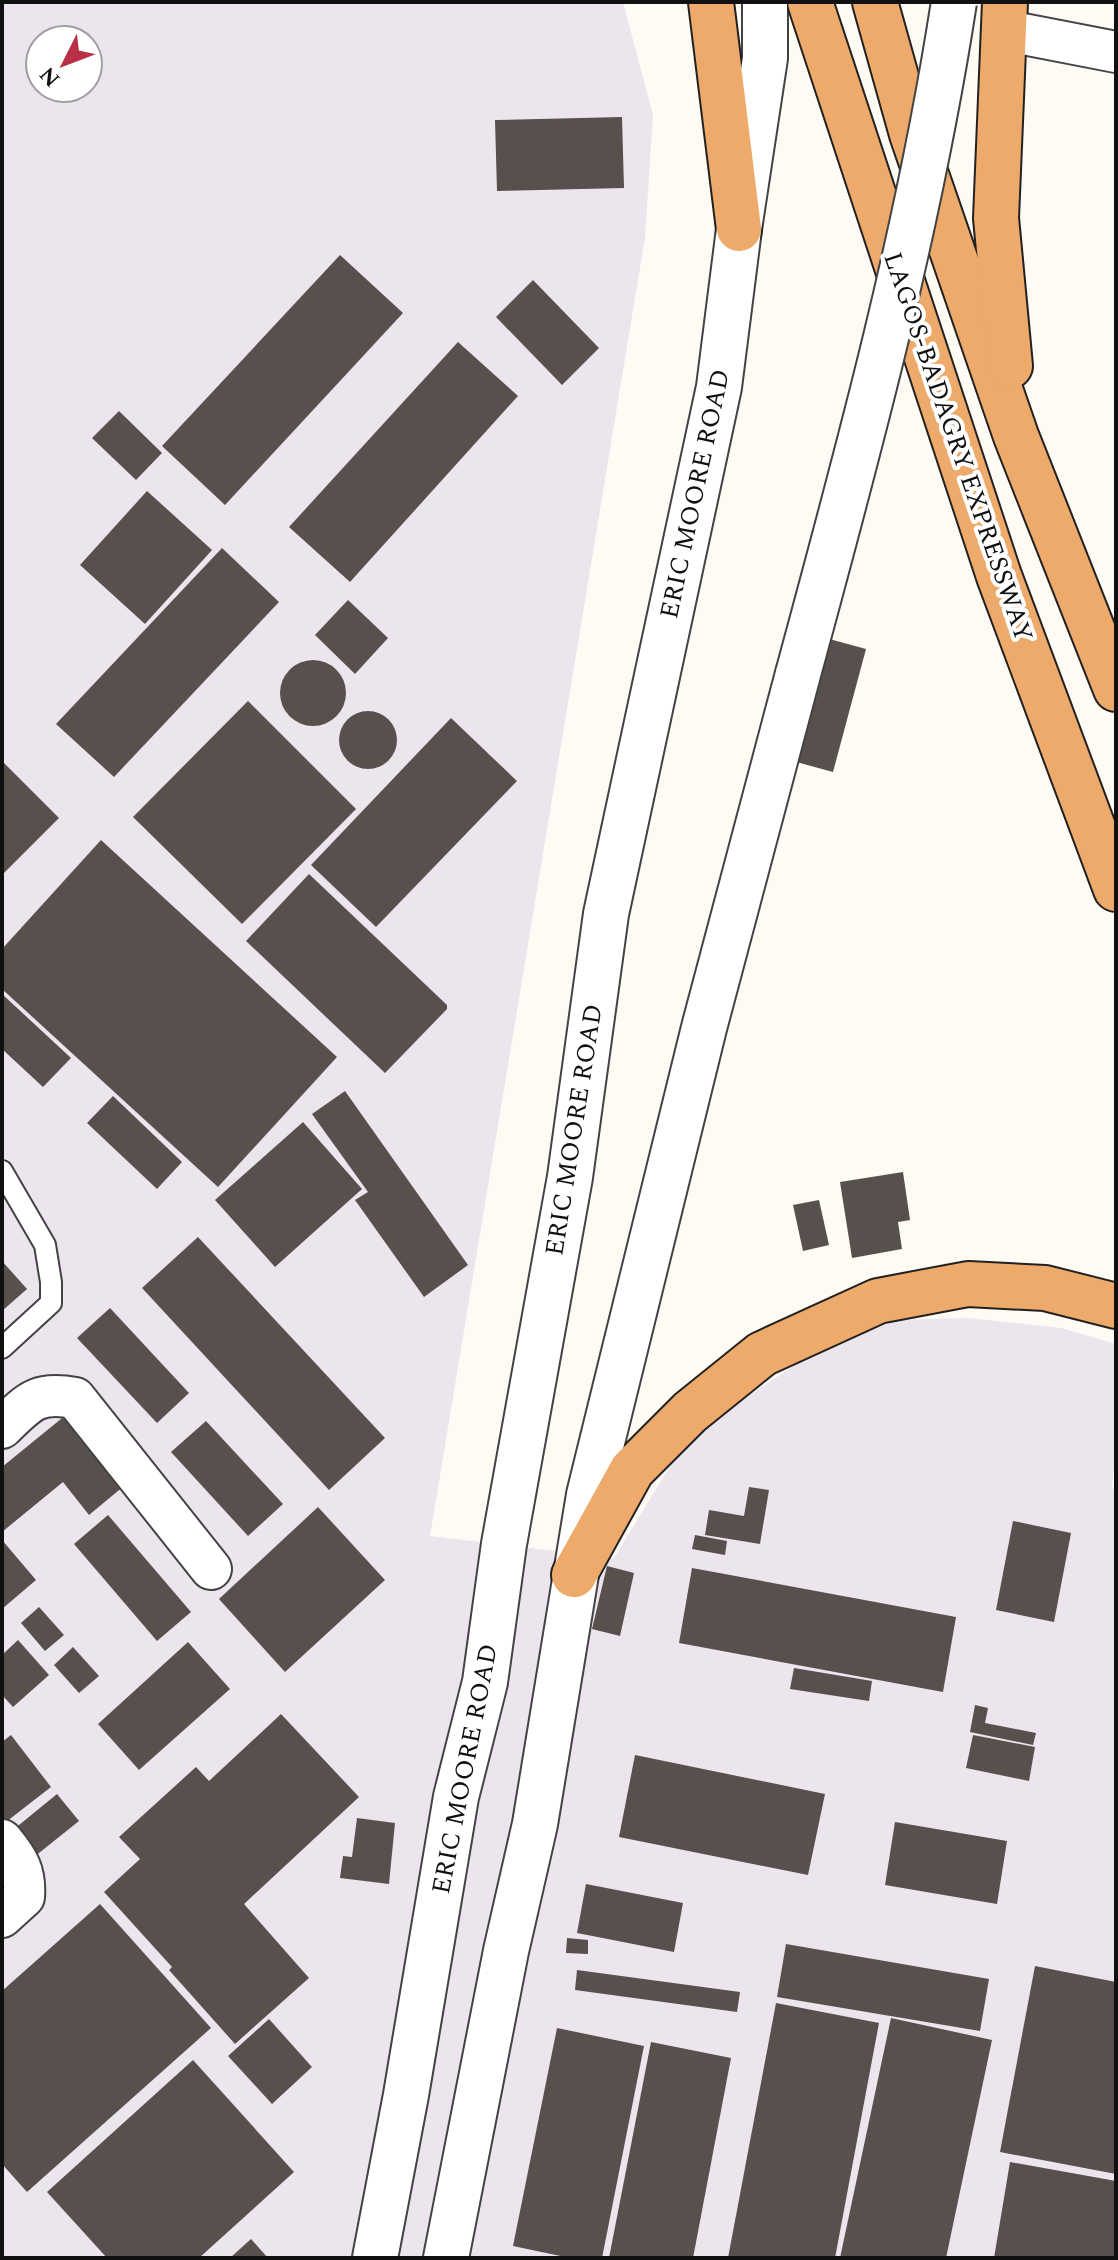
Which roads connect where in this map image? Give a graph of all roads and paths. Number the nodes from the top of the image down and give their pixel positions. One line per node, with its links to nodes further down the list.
1 (711, 2): 8 (highway)
2 (765, 2): 8 (street, ERIC MOORE ROAD)
3 (810, 2): 11 (highway, LAGOS-BADAGRY EXPRESSWAY)
4 (875, 2): 9 (highway)
5 (954, 2): 17 (street, bridge)
6 (1003, 16): 7 (street); 9 (highway)
7 (1116, 52)
8 (739, 229): 20 (street, ERIC MOORE ROAD)
9 (1016, 436): 10 (highway)
10 (1116, 689)
11 (1116, 889)
12 (2, 1171): 14 (lane)
13 (1116, 1306): 17 (highway)
14 (2, 1348)
15 (2, 1428): 16 (street)
16 (211, 1569)
17 (574, 1575): 21 (street)
18 (2, 1840): 19 (street)
19 (2, 1917)
20 (375, 2258)
21 (446, 2258)

